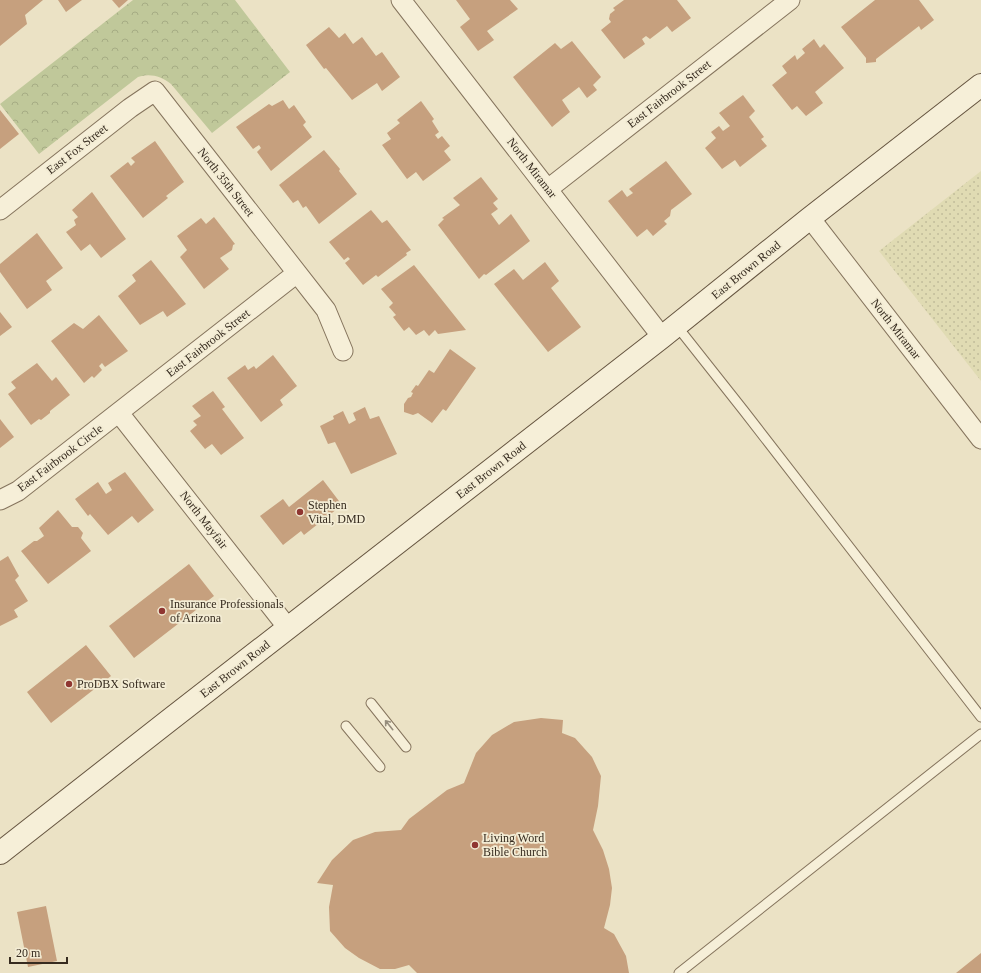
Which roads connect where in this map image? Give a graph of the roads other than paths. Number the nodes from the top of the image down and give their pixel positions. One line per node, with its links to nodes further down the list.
1 (401, 0): 5 (street, North Miramar)
2 (790, 0): 5 (street, East Fairbrook Street)
3 (981, 85): 7 (main road, East Brown Road)
4 (155, 91): 6 (street, East Fox Street); 8 (street, North 35th Street)
5 (548, 189): 9 (street, North Miramar)
6 (0, 210)
7 (810, 218): 9 (main road, East Brown Road); 12 (street, North Miramar)
8 (297, 273): 10 (street, North 35th Street); 11 (street, East Fairbrook Street)
9 (669, 331): 14 (main road, East Brown Road); 16 (lane)
10 (343, 351)
11 (119, 412): 13 (street, East Fairbrook Circle); 14 (street, North Mayfair)
12 (981, 439)
13 (0, 500)
14 (288, 628): 21 (main road, East Brown Road)
15 (371, 703): 19 (lane, one-way to 15)
16 (981, 717)
17 (346, 726): 20 (lane)
18 (981, 734): 22 (lane)
19 (406, 747)
20 (380, 768)
21 (0, 853)
22 (679, 973)

